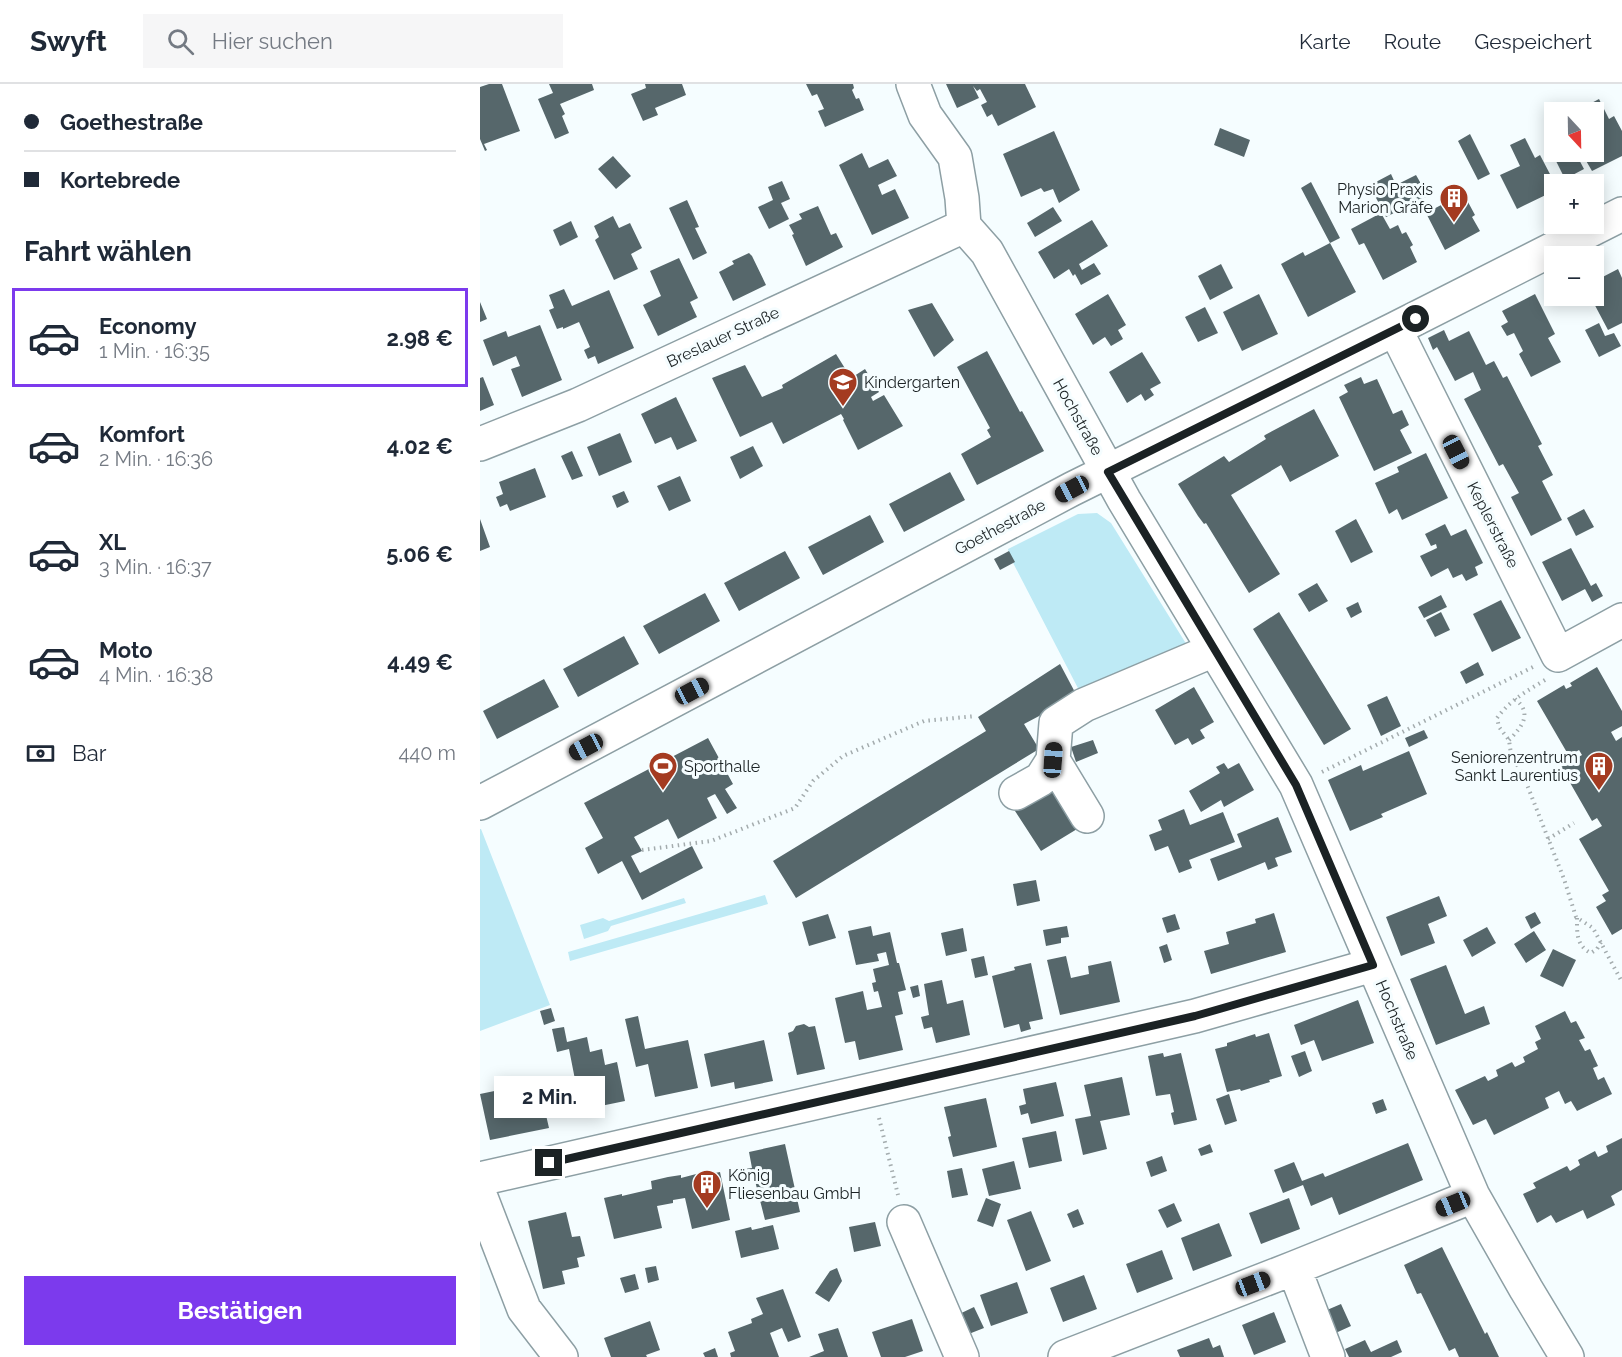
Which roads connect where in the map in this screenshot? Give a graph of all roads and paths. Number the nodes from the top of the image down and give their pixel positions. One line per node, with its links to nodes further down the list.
1 (913, 84): 3 (street)
2 (1622, 214): 4 (street, Goethestraße)
3 (964, 226): 5 (street, Breslauer Straße); 6 (street, Hochstraße)
4 (1395, 329): 6 (street, Goethestraße); 9 (street, Keplerstraße)
5 (480, 444)
6 (1108, 472): 8 (street, Hochstraße); 16 (street, Goethestraße)
7 (1622, 620): 9 (street)
8 (1214, 650): 13 (street); 14 (street, Hochstraße)
9 (1555, 665): 10 (path); 14 (path)
10 (1515, 699): 12 (path); 12 (path)
11 (976, 716): 20 (path)
12 (1509, 740): 19 (path)
13 (1053, 760): 15 (street); 17 (street)
14 (1296, 785): 23 (street, Hochstraße)
15 (1016, 793)
16 (480, 803)
17 (1087, 816)
18 (1574, 823): 19 (path)
19 (1548, 839): 21 (path)
20 (642, 850)
21 (1576, 917): 22 (path); 22 (path)
22 (1601, 942): 24 (path)
23 (1373, 965): 25 (street); 28 (street, Hochstraße)
24 (1621, 980)
25 (872, 1090): 26 (street); 29 (path)
26 (480, 1179)
27 (480, 1195): 31 (street)
28 (1473, 1196): 30 (street); 35 (street, Hochstraße)
29 (904, 1222): 32 (street)
30 (1294, 1268): 33 (street); 34 (street)
31 (561, 1357)
32 (963, 1357)
33 (1065, 1357)
34 (1328, 1357)
35 (1567, 1357)

